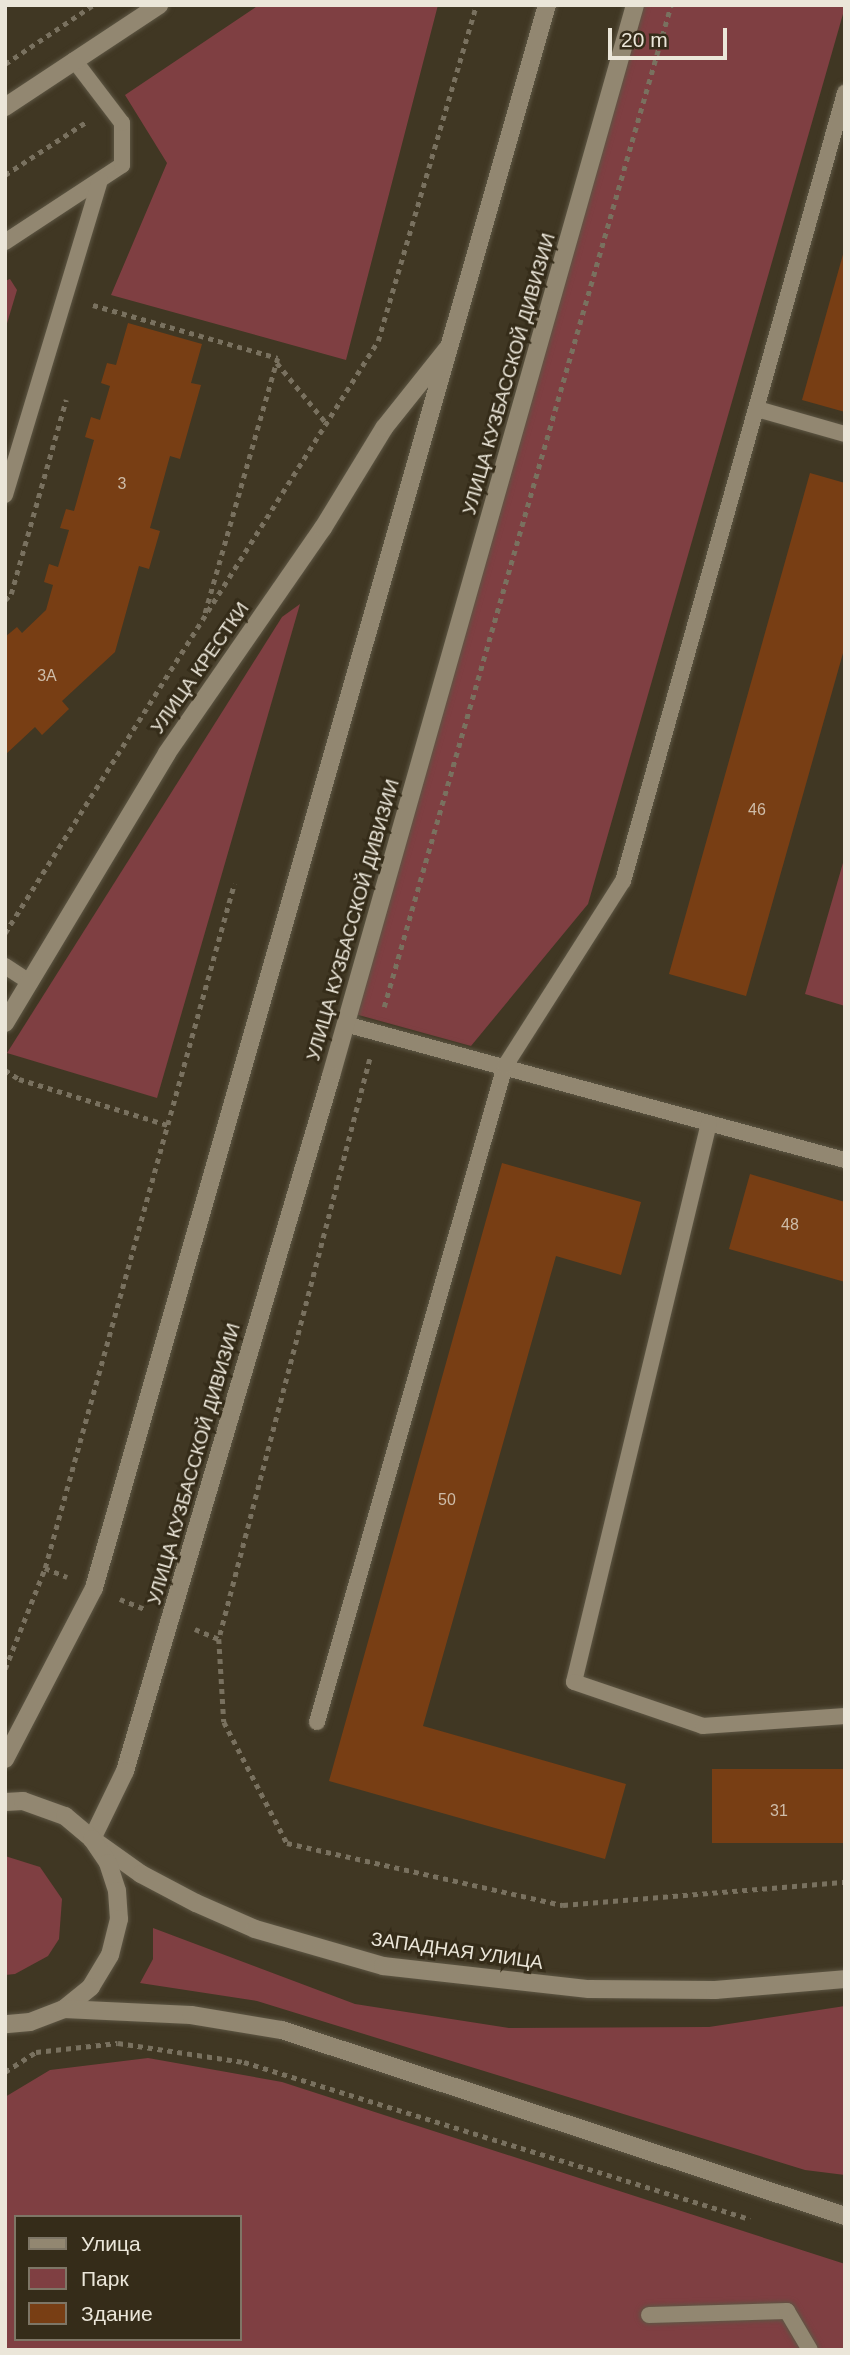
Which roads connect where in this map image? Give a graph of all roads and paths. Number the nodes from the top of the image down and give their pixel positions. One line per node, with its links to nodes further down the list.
1 (93, 5): 7 (path)
2 (159, 5): 6 (street)
3 (476, 5): 21 (path)
4 (547, 5): 17 (street)
5 (635, 5): 31 (street, УЛИЦА КУЗБАССКОЙ ДИВИЗИИ)
6 (74, 60): 9 (street); 10 (lane)
7 (5, 64)
8 (845, 93): 20 (lane)
9 (5, 107)
10 (109, 107): 11 (path); 12 (lane)
11 (5, 175)
12 (100, 180): 13 (lane); 14 (lane)
13 (5, 242)
14 (65, 297): 15 (path); 23 (lane)
15 (93, 305): 16 (path); 18 (path)
16 (90, 318)
17 (447, 349): 29 (street, УЛИЦА КРЕСТКИ); 38 (street)
18 (277, 362): 21 (path); 25 (path)
19 (67, 397): 24 (path)
20 (757, 409): 22 (lane); 32 (lane)
21 (328, 425): 25 (path)
22 (845, 435)
23 (5, 495)
24 (5, 600)
25 (202, 625): 27 (path)
26 (234, 884): 35 (path)
27 (5, 933)
28 (5, 966): 29 (lane)
29 (30, 982): 30 (street, УЛИЦА КРЕСТКИ)
30 (5, 1023)
31 (345, 1024): 32 (lane); 39 (street, УЛИЦА КУЗБАССКОЙ ДИВИЗИИ)
32 (505, 1066): 34 (lane); 43 (lane)
33 (5, 1070): 35 (path)
34 (709, 1123): 36 (lane); 42 (lane)
35 (168, 1125): 37 (path)
36 (845, 1160)
37 (45, 1568): 38 (path); 41 (path)
38 (94, 1588): 39 (path); 44 (street)
39 (170, 1619): 40 (path); 46 (street, УЛИЦА КУЗБАССКОЙ ДИВИЗИИ)
40 (219, 1639)
41 (5, 1669)
42 (845, 1716)
43 (317, 1722)
44 (5, 1759)
45 (5, 1802): 46 (street, ЗАПАДНАЯ УЛИЦА)
46 (92, 1839): 47 (street, ЗАПАДНАЯ УЛИЦА); 48 (street)
47 (845, 1979)
48 (64, 2010): 49 (street); 51 (street)
49 (5, 2024)
50 (5, 2072): 52 (path)
51 (845, 2216)
52 (752, 2220)
53 (649, 2315): 54 (lane)
54 (810, 2350)

